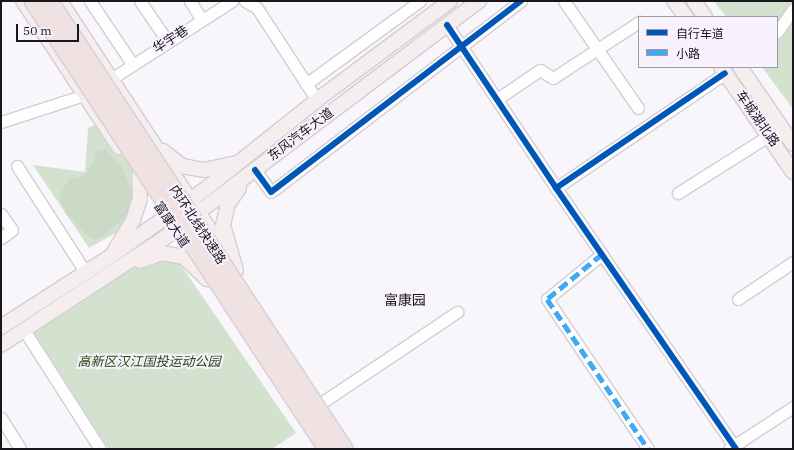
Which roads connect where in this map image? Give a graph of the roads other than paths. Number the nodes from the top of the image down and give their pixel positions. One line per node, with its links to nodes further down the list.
1 (23, 1): 32 (main road, 富康大道)
2 (33, 1): 72 (highway, 内环北线快速路, bridge)
3 (49, 1): 73 (highway, 内环北线快速路, bridge)
4 (60, 1): 30 (main road)
5 (90, 1): 27 (street)
6 (140, 1): 24 (street)
7 (190, 1): 20 (street)
8 (232, 1): 20 (street, 华宇巷)
9 (245, 1): 31 (street)
10 (420, 1): 31 (street)
11 (450, 1): 34 (main road, 东风汽车大道)
12 (479, 1): 22 (main road, 东风汽车大道)
13 (521, 1): 25 (street)
14 (564, 1): 26 (street)
15 (674, 1): 18 (main road)
16 (694, 1): 19 (main road)
17 (793, 9): 23 (street)
18 (685, 16)
19 (704, 16)
20 (202, 20): 24 (street, 华宇巷)
21 (638, 23): 26 (street)
22 (447, 25): 25 (street); 43 (main road, 东风汽车大道)
23 (778, 31)
24 (168, 42): 27 (street, 华宇巷)
25 (461, 46): 33 (street); 43 (street)
26 (597, 49): 33 (street); 35 (street)
27 (133, 65): 30 (street, 华宇巷)
28 (741, 68): 39 (main road, 车城湖北路)
29 (723, 70): 37 (main road, 车城湖北路); 45 (street)
30 (111, 79): 38 (main road)
31 (306, 84): 34 (street)
32 (84, 95): 36 (street); 44 (main road, 富康大道)
33 (497, 99): 45 (street)
34 (317, 100): 40 (main road, 东风汽车大道)
35 (638, 108)
36 (1, 122)
37 (768, 136): 42 (main road, 车城湖北路); 46 (street)
38 (154, 144): 40 (main road); 47 (main road)
39 (793, 144)
40 (242, 162): 47 (main road, 东风汽车大道)
41 (17, 166): 58 (street)
42 (793, 172)
43 (251, 173): 48 (main road, 东风汽车大道); 57 (main road)
44 (138, 176): 50 (main road, 富康大道); 54 (main road)
45 (556, 188): 53 (street)
46 (678, 193)
47 (191, 200): 48 (main road); 50 (main road, 东风汽车大道)
48 (199, 213): 51 (main road, 东风汽车大道); 57 (main road)
49 (1, 214): 52 (street)
50 (166, 218): 51 (main road, 富康大道); 54 (main road, 东风汽车大道)
51 (175, 231): 56 (main road, 东风汽车大道); 59 (main road, 富康大道)
52 (1, 238)
53 (602, 254): 68 (street); 75 (street)
54 (110, 256): 58 (main road, 东风汽车大道)
55 (793, 262): 60 (street)
56 (123, 266): 59 (main road); 63 (main road, 东风汽车大道)
57 (236, 270): 65 (main road)
58 (86, 273): 62 (main road, 东风汽车大道)
59 (207, 279): 71 (main road, 富康大道)
60 (738, 299)
61 (457, 312): 65 (street)
62 (2, 326)
63 (24, 330): 64 (main road, 东风汽车大道); 70 (street)
64 (1, 345)
65 (321, 403): 74 (main road)
66 (793, 407): 68 (street)
67 (1, 418): 69 (street)
68 (733, 448)
69 (20, 449)
70 (100, 449)
71 (319, 449)
72 (327, 449)
73 (344, 449)
74 (351, 449)
75 (648, 449)

